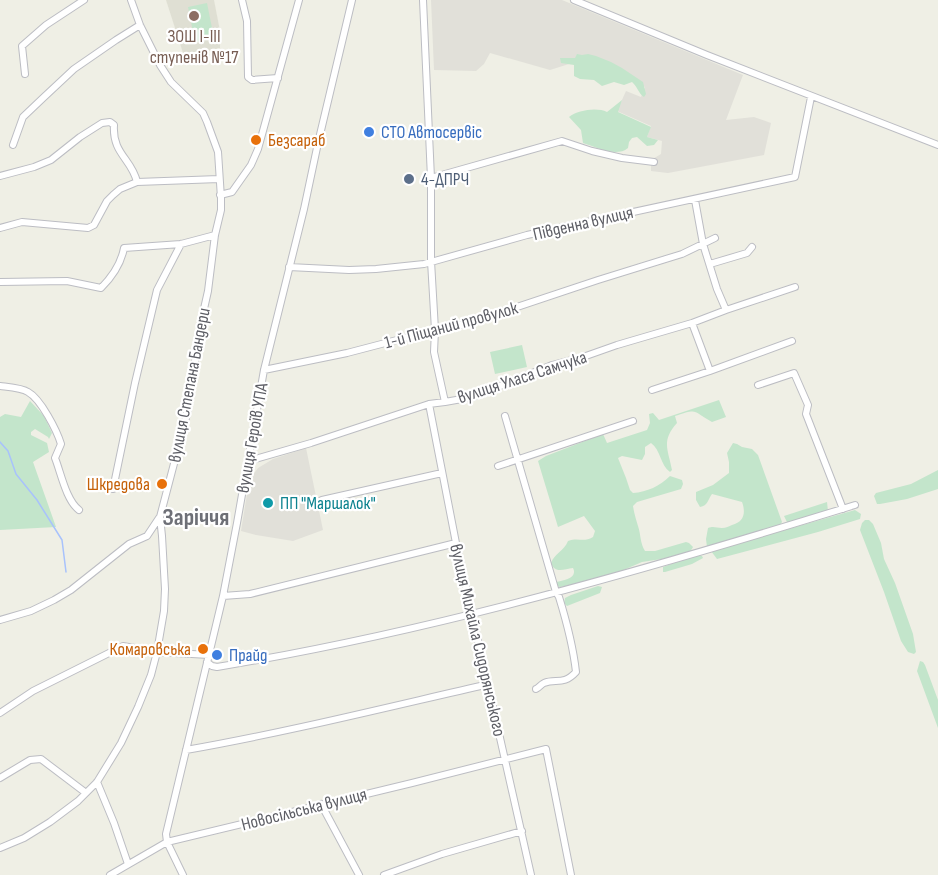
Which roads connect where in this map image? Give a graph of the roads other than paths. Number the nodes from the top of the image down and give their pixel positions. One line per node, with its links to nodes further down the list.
1 (84, 0): 9 (street)
2 (131, 0): 8 (street, вулиця Степана Бандери)
3 (242, 0): 10 (street)
4 (299, 0): 10 (street)
5 (352, 0): 29 (street, вулиця Героїв УПА)
6 (423, 0): 16 (street)
7 (574, 0): 11 (street)
8 (140, 25): 12 (street); 17 (street, вулиця Степана Бандери)
9 (25, 74)
10 (278, 78): 19 (street)
11 (811, 96): 13 (street); 20 (street, Південна вулиця)
12 (13, 145)
13 (938, 145)
14 (654, 162): 16 (street)
15 (0, 176): 18 (street)
16 (431, 178): 27 (street)
17 (219, 179): 18 (street); 19 (street, вулиця Степана Бандери)
18 (137, 182): 21 (street)
19 (220, 195): 22 (street, вулиця Степана Бандери)
20 (695, 200): 25 (street); 27 (street, Південна вулиця)
21 (0, 228)
22 (215, 235): 24 (street); 54 (street, вулиця Степана Бандери)
23 (715, 238): 25 (street, 1-й Піщаний провулок)
24 (181, 244): 30 (street); 49 (street)
25 (703, 244): 28 (street); 34 (street, 1-й Піщаний провулок)
26 (752, 247): 28 (street)
27 (431, 261): 29 (street, Південна вулиця); 34 (street)
28 (710, 264): 32 (street)
29 (290, 267): 36 (street, вулиця Героїв УПА)
30 (0, 282)
31 (795, 287): 32 (street, вулиця Уласа Самчука)
32 (726, 310): 33 (street, вулиця Уласа Самчука)
33 (692, 323): 37 (street); 41 (street, вулиця Уласа Самчука)
34 (435, 330): 36 (street, 1-й Піщаний провулок); 41 (street)
35 (792, 341): 37 (street)
36 (264, 370): 46 (street, вулиця Героїв УПА)
37 (710, 371): 40 (street)
38 (758, 385): 52 (street)
39 (0, 386): 53 (street)
40 (652, 390)
41 (445, 402): 42 (street, вулиця Уласа Самчука)
42 (429, 404): 46 (street, вулиця Уласа Самчука); 48 (street, вулиця Михайла Сидорянського)
43 (505, 416): 45 (street)
44 (633, 421): 45 (street)
45 (518, 459): 47 (street); 56 (street)
46 (248, 462): 57 (street, вулиця Героїв УПА)
47 (498, 466)
48 (442, 473): 50 (street); 55 (street, вулиця Михайла Сидорянського)
49 (113, 489)
50 (322, 500)
51 (855, 506): 52 (street)
52 (843, 509): 56 (street)
53 (79, 510)
54 (160, 517): 59 (street); 60 (street, вулиця Степана Бандери)
55 (456, 543): 57 (street); 58 (street, вулиця Михайла Сидорянського)
56 (556, 592): 58 (street); 63 (street)
57 (223, 596): 61 (street, вулиця Героїв УПА)
58 (472, 614): 61 (street); 62 (street, вулиця Михайла Сидорянського)
59 (0, 620)
60 (157, 652): 61 (street); 64 (street); 68 (street, вулиця Степана Бандери)
61 (208, 658): 65 (street, вулиця Героїв УПА)
62 (489, 684): 65 (street); 66 (street, вулиця Михайла Сидорянського)
63 (536, 689)
64 (0, 712)
65 (186, 750): 72 (street, вулиця Героїв УПА)
66 (506, 759): 70 (street, Новосільська вулиця); 71 (street, вулиця Михайла Сидорянського); 80 (street, Новосільська вулиця)
67 (0, 778): 69 (street)
68 (97, 782): 69 (street, вулиця Степана Бандери); 74 (street)
69 (86, 793): 73 (street, вулиця Степана Бандери)
70 (321, 804): 72 (street, Новосільська вулиця); 77 (street)
71 (522, 831): 78 (street); 79 (street, вулиця Михайла Сидорянського)
72 (167, 842): 74 (street, Новосільська вулиця); 76 (street)
73 (0, 848)
74 (128, 864): 75 (street, Новосільська вулиця)
75 (110, 875)
76 (183, 875)
77 (359, 875)
78 (384, 875)
79 (531, 875)
80 (571, 875)

